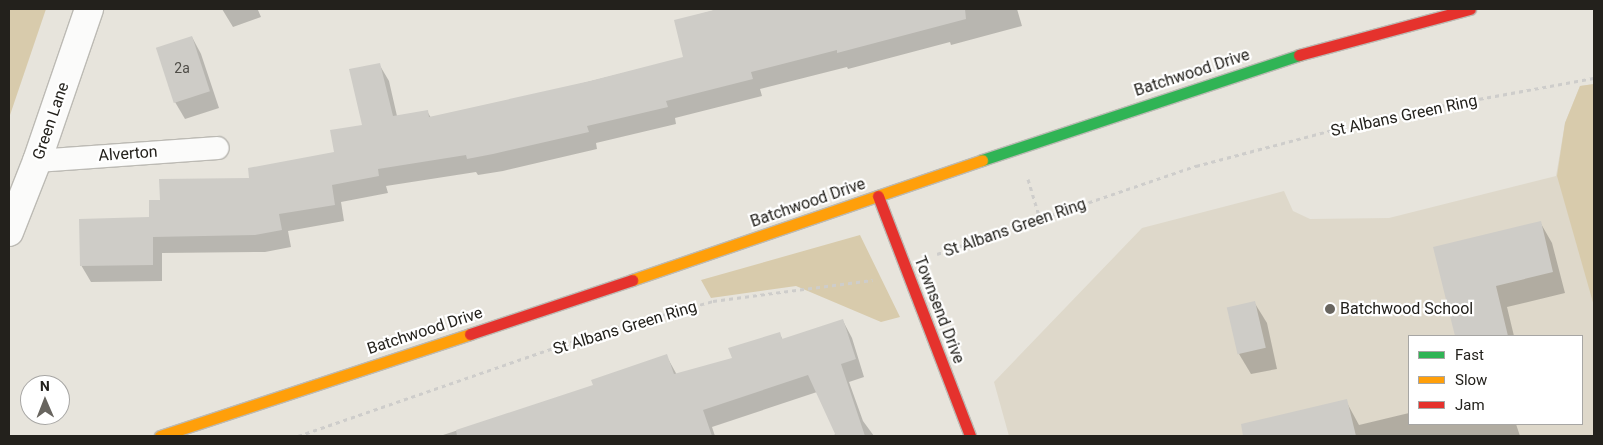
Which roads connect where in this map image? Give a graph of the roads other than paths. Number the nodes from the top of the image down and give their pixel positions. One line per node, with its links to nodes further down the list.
1 (89, 9): 4 (street, Green Lane)
2 (1470, 9): 5 (street, Batchwood Drive)
3 (218, 148): 4 (lane, Alverton)
4 (37, 161): 6 (street, Green Lane)
5 (878, 196): 7 (street, Batchwood Drive); 8 (street, Townsend Drive)
6 (9, 232)
7 (160, 436)
8 (970, 436)

